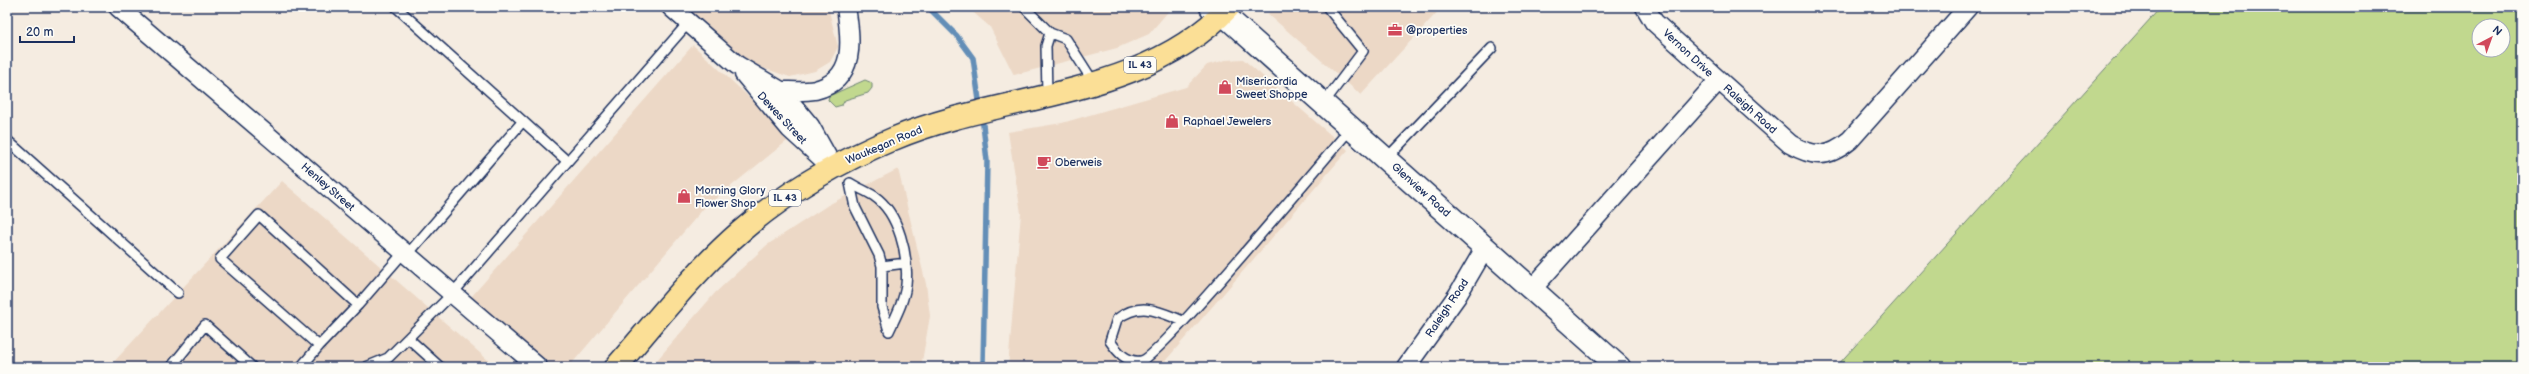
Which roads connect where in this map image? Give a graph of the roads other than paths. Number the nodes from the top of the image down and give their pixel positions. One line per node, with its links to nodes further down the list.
1 (118, 7): 26 (street, Henley Street)
2 (396, 7): 19 (lane)
3 (672, 7): 10 (street, Dewes Street)
4 (846, 7): 16 (street)
5 (1024, 7): 11 (lane)
6 (1326, 7): 18 (lane)
7 (1645, 7): 14 (street, Vernon Drive)
8 (1968, 7): 14 (street, Raleigh Road)
9 (1220, 9): 15 (main road, Waukegan Road / IL 43); 18 (main road, Glenview Road)
10 (689, 22): 13 (street, Dewes Street); 23 (lane)
11 (1050, 33): 15 (lane); 17 (lane)
12 (1492, 48): 22 (lane)
13 (737, 65): 16 (street, Dewes Street); 24 (street, Dewes Street)
14 (1718, 81): 29 (street, Raleigh Road)
15 (1095, 84): 17 (main road, Waukegan Road / IL 43)
16 (781, 91): 24 (street, Dewes Street)
17 (1047, 97): 24 (main road, Waukegan Road / IL 43)
18 (1323, 104): 20 (main road, Glenview Road)
19 (523, 121): 23 (lane); 26 (lane)
20 (1351, 128): 22 (main road, Glenview Road); 33 (lane)
21 (7, 140): 30 (lane)
22 (1386, 159): 25 (main road, Glenview Road)
23 (567, 161): 31 (lane)
24 (833, 167): 42 (main road, Waukegan Road / IL 43)
25 (1486, 248): 29 (main road, Glenview Road); 43 (street, Raleigh Road)
26 (405, 254): 31 (street, Henley Street); 32 (lane)
27 (906, 263): 28 (lane); 28 (lane); 28 (lane)
28 (882, 266)
29 (1532, 290): 44 (main road, Glenview Road)
30 (178, 292)
31 (452, 294): 34 (lane); 41 (street, Henley Street)
32 (358, 305): 35 (lane); 35 (lane)
33 (1183, 321): 33 (lane)
34 (408, 338): 39 (lane); 40 (lane)
35 (319, 346): 38 (lane)
36 (171, 367): 37 (lane)
37 (252, 367)
38 (301, 367)
39 (366, 367)
40 (440, 367)
41 (538, 367)
42 (616, 367)
43 (1406, 367)
44 (1619, 367)

